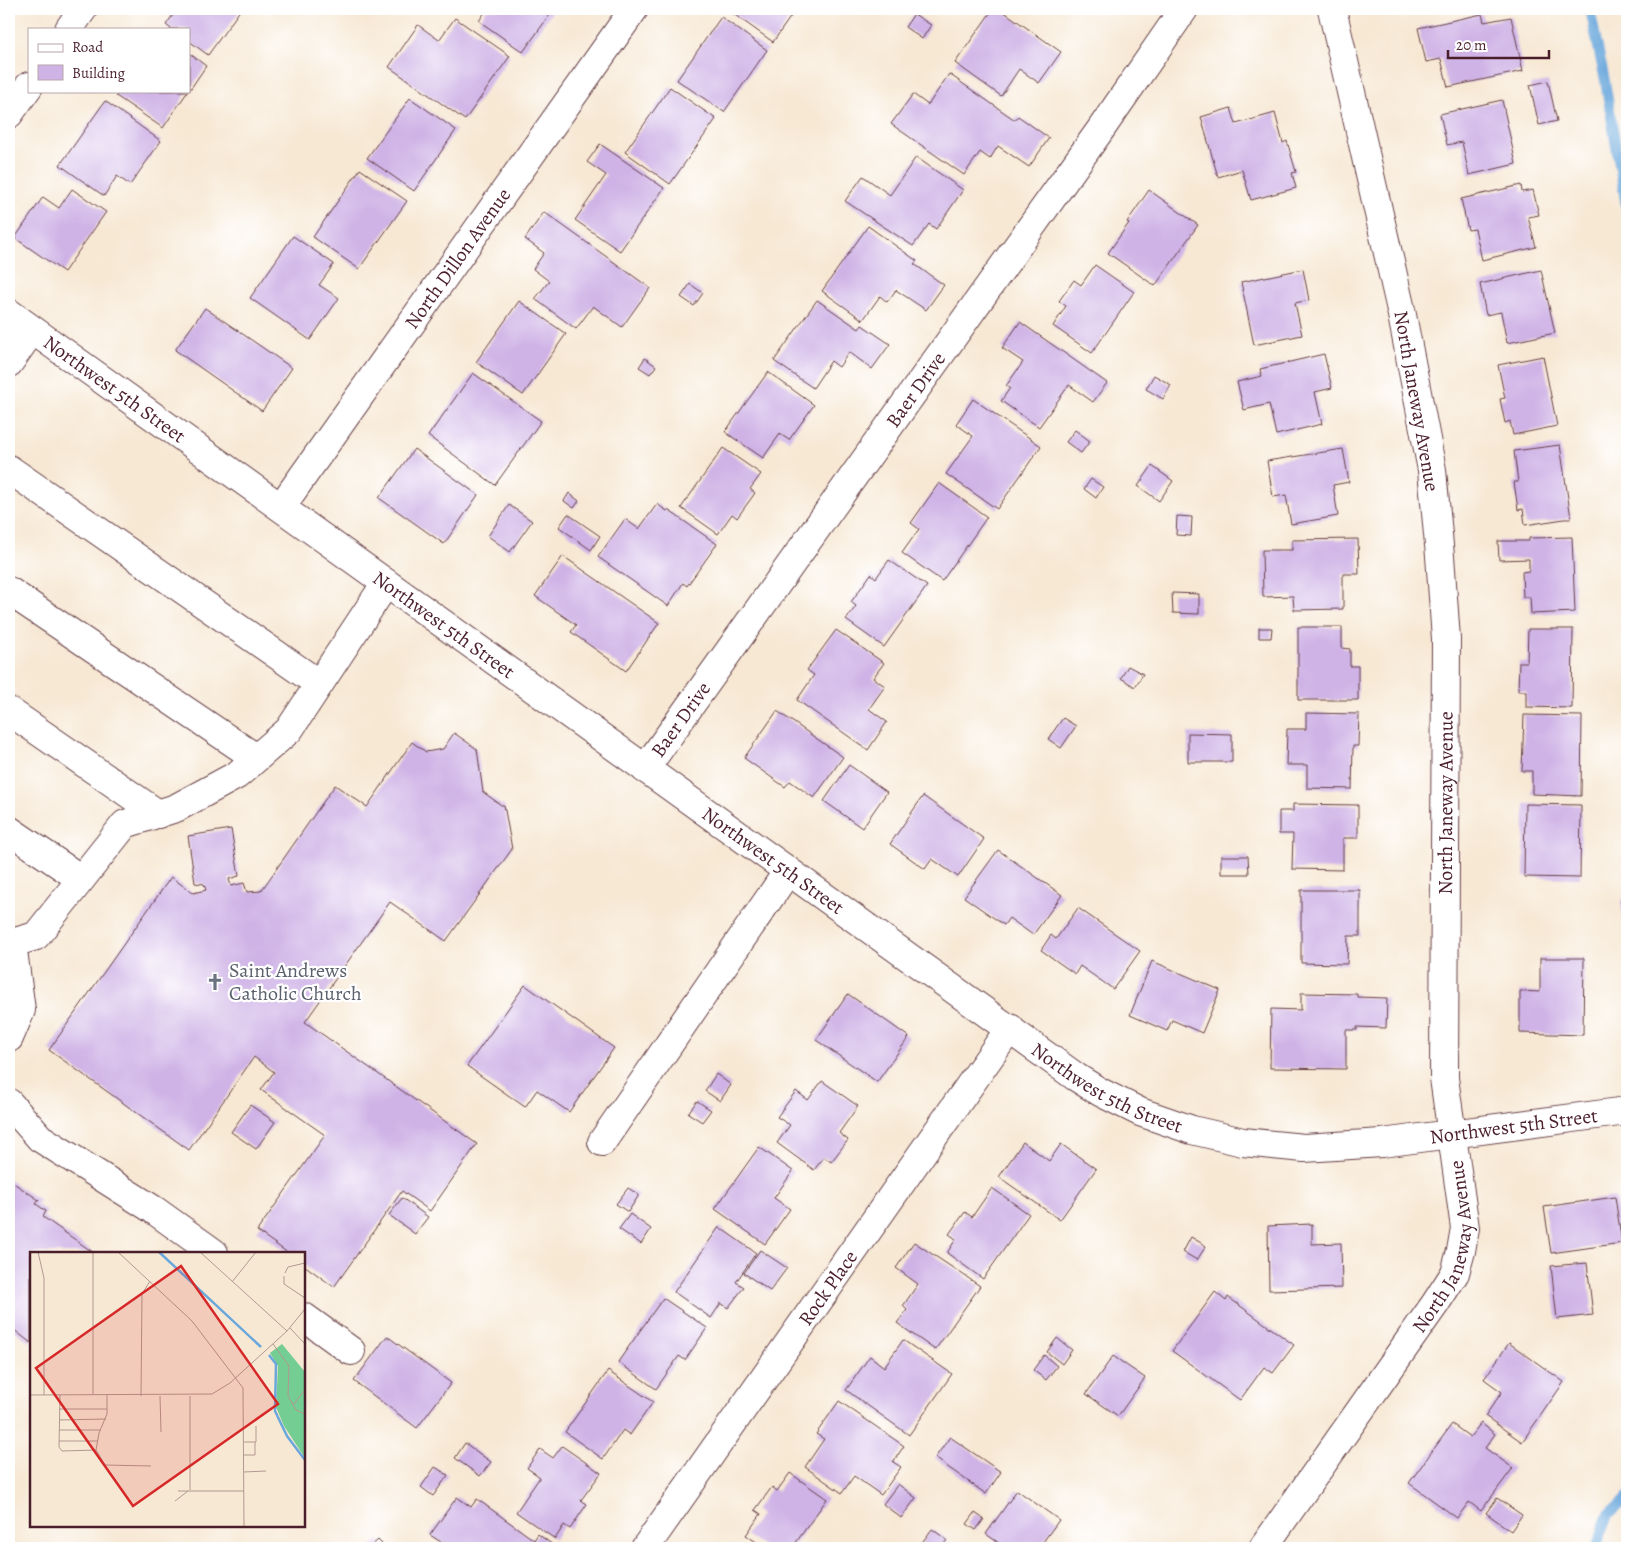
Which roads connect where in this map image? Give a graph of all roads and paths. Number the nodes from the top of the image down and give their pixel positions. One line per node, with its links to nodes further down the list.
1 (83, 9): 5 (street)
2 (634, 9): 12 (street, North Dillon Avenue)
3 (1184, 9): 18 (street, Baer Drive)
4 (1332, 9): 28 (street, North Janeway Avenue)
5 (70, 28)
6 (28, 87): 7 (street)
7 (9, 114)
8 (9, 313): 9 (street, Northwest 5th Street)
9 (32, 330): 10 (street); 12 (street, Northwest 5th Street)
10 (9, 362)
11 (9, 469): 15 (street)
12 (281, 507): 13 (street, Northwest 5th Street)
13 (386, 583): 15 (street); 18 (street, Northwest 5th Street)
14 (9, 591): 17 (street)
15 (319, 684): 17 (street)
16 (9, 711): 19 (street)
17 (256, 758): 19 (street)
18 (645, 769): 21 (street, Northwest 5th Street)
19 (158, 814): 22 (street)
20 (9, 830): 22 (street)
21 (788, 871): 24 (street, Northwest 5th Street); 29 (street)
22 (81, 879): 23 (street)
23 (10, 942): 25 (street)
24 (1010, 1028): 28 (street, Northwest 5th Street); 33 (street, Rock Place)
25 (9, 1038)
26 (9, 1103): 30 (street)
27 (1627, 1111): 28 (street, Northwest 5th Street)
28 (1452, 1133): 34 (street, North Janeway Avenue)
29 (602, 1142)
30 (213, 1252)
31 (305, 1318): 32 (street)
32 (351, 1351)
33 (645, 1548)
34 (1263, 1548)

